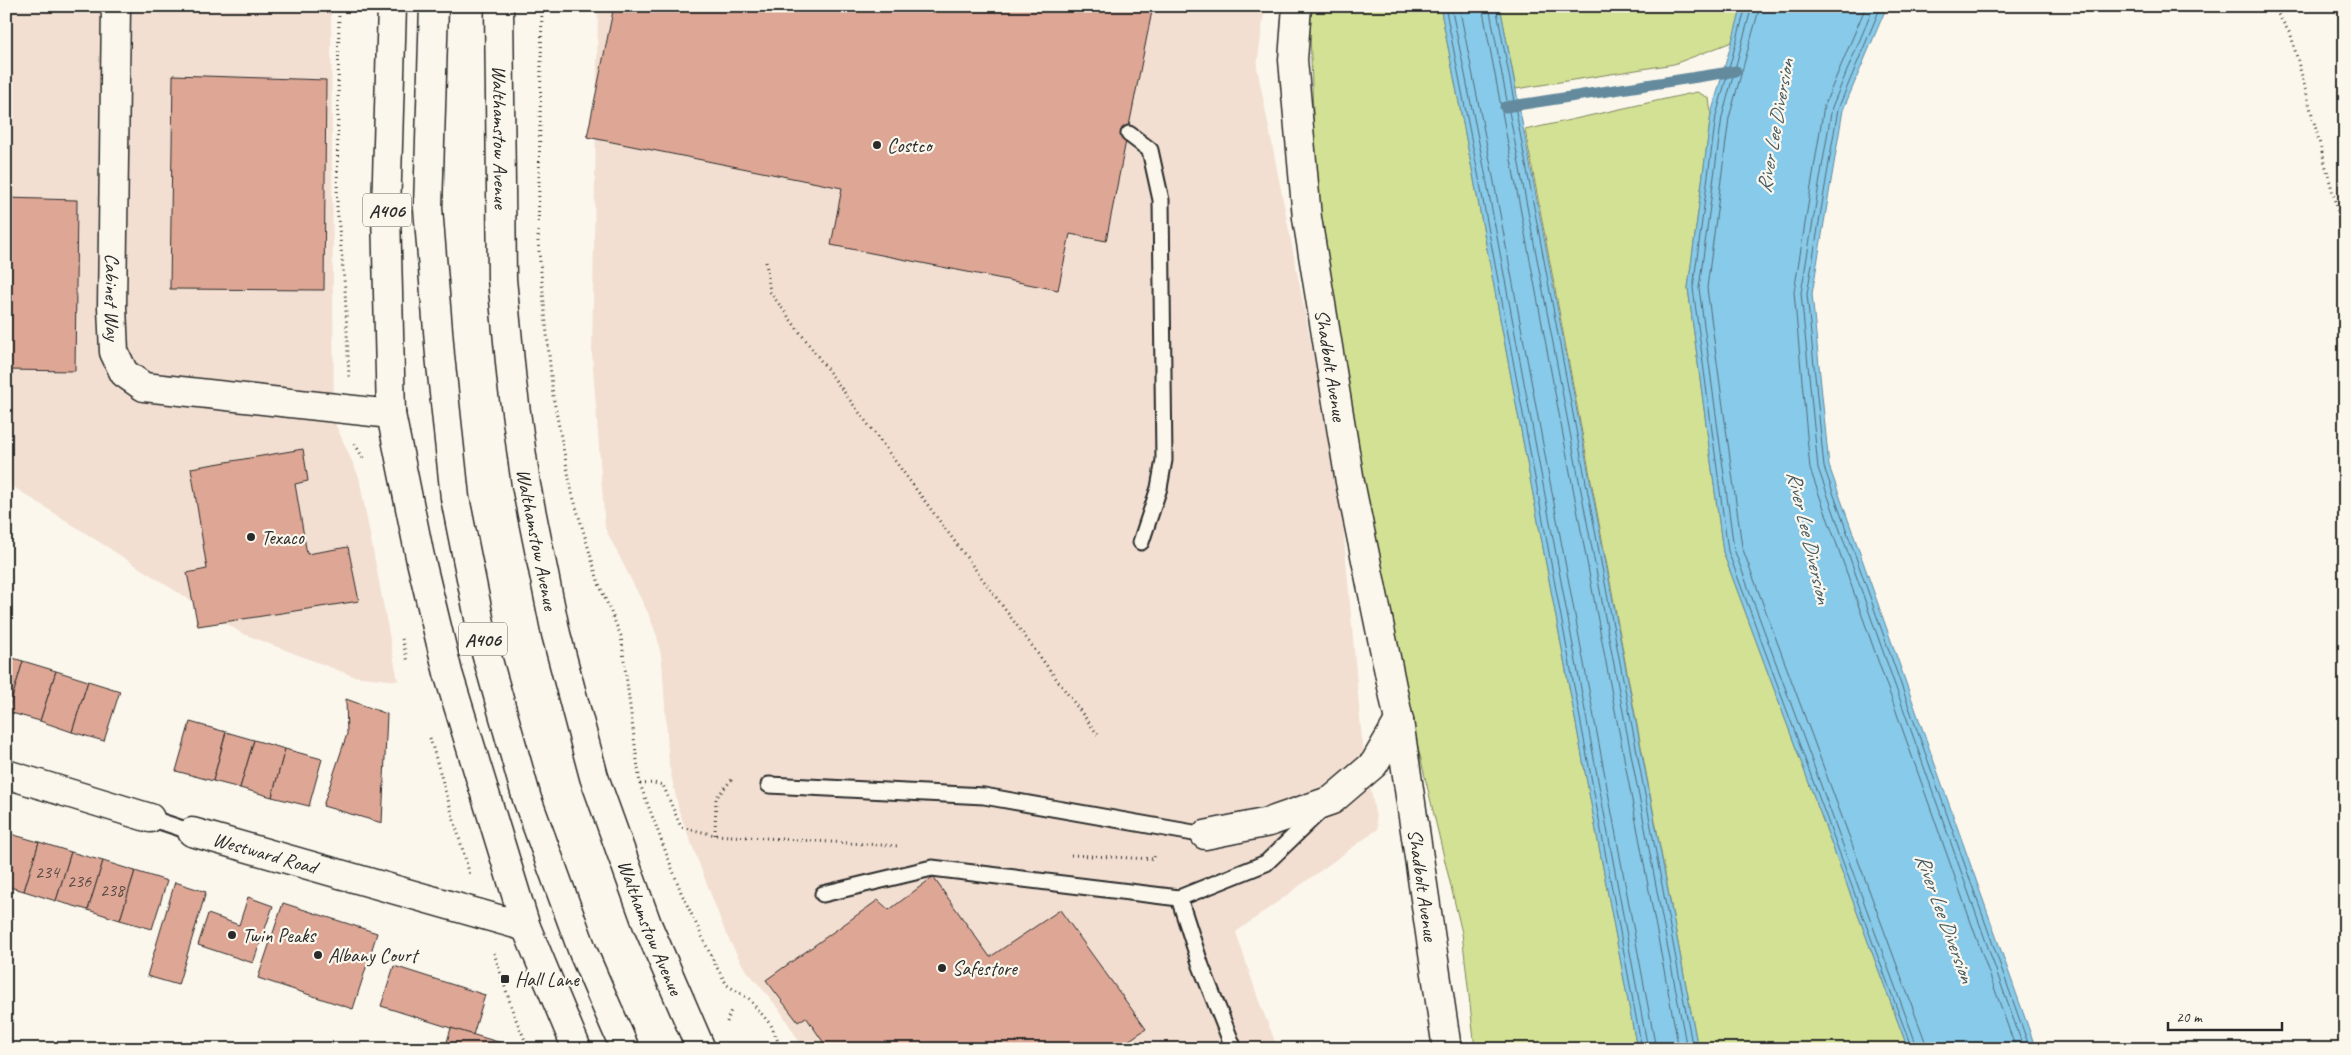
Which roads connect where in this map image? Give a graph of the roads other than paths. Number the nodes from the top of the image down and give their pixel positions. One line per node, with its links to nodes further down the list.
1 (116, 6): 7 (main road, Cabinet Way)
2 (392, 6): 7 (main road, A406)
3 (434, 6): 20 (main road, A406)
4 (499, 6): 21 (main road, Walthamstow Avenue)
5 (1297, 6): 9 (main road, Shadbolt Avenue)
6 (1128, 134): 8 (lane)
7 (391, 414): 18 (main road)
8 (1141, 542)
9 (1399, 721): 12 (main road); 23 (main road, Shadbolt Avenue)
10 (6, 774): 13 (main road, Westward Road)
11 (769, 784): 15 (lane)
12 (1332, 800): 15 (main road); 17 (lane)
13 (150, 818): 14 (lane, Westward Road)
14 (192, 832): 18 (main road, Westward Road)
15 (1205, 835)
16 (823, 894): 17 (lane)
17 (1179, 898): 22 (lane)
18 (526, 927): 19 (main road)
19 (577, 1049)
20 (625, 1049)
21 (701, 1049)
22 (1234, 1049)
23 (1447, 1049)

